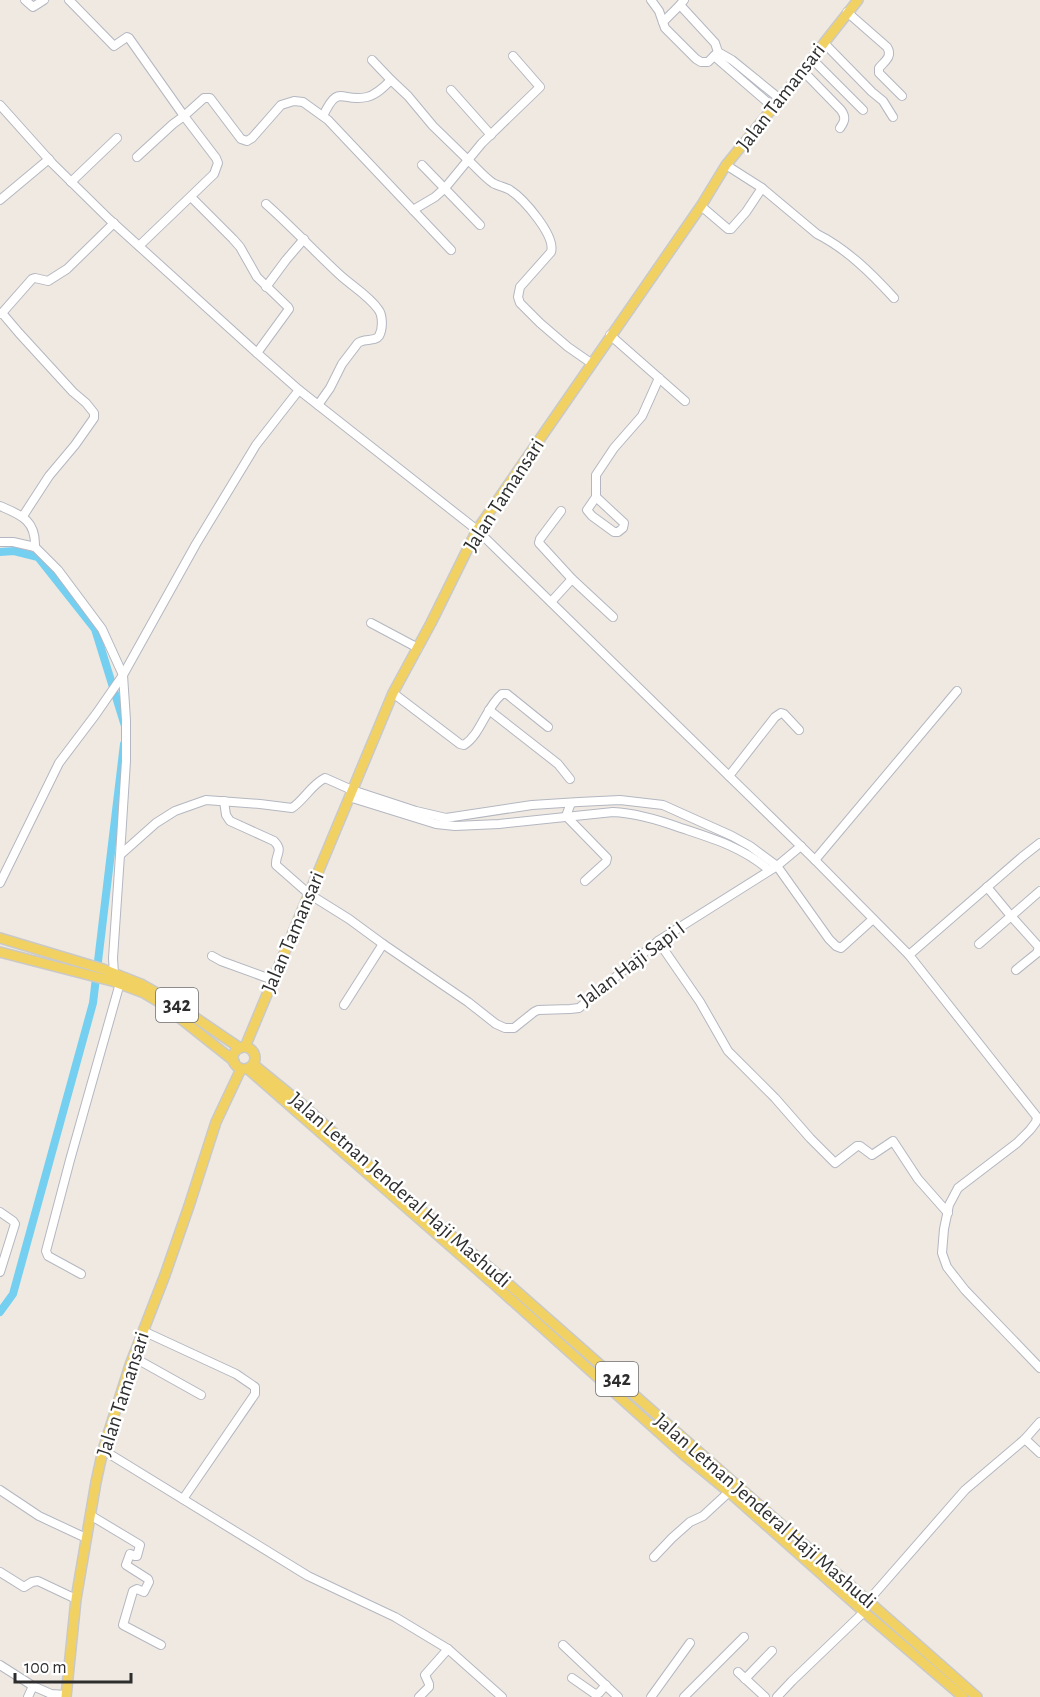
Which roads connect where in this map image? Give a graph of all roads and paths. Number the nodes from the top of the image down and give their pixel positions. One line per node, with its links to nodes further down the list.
1 (25, 0): 2 (street)
2 (44, 0)
3 (69, 0): 22 (street)
4 (651, 0): 8 (street)
5 (858, 0): 7 (main road, Jalan Tamansari)
6 (682, 3): 8 (street); 10 (street)
7 (848, 12): 9 (main road, Jalan Tamansari); 17 (street)
8 (663, 22): 10 (street)
9 (824, 43): 12 (main road, Jalan Tamansari); 24 (street)
10 (716, 54): 18 (street); 20 (street)
11 (513, 56): 26 (street)
12 (812, 59): 14 (main road, Jalan Tamansari); 21 (street)
13 (372, 60): 15 (street)
14 (803, 71): 18 (main road, Jalan Tamansari); 25 (street)
15 (391, 81): 23 (street); 30 (street)
16 (451, 90): 26 (street)
17 (902, 96)
18 (780, 99): 20 (main road, Jalan Tamansari)
19 (0, 105): 29 (street)
20 (773, 107): 32 (main road, Jalan Tamansari)
21 (863, 110)
22 (184, 116): 23 (street); 28 (street); 36 (street)
23 (323, 116): 40 (street)
24 (893, 117)
25 (840, 128)
26 (491, 135): 30 (street)
27 (117, 138): 33 (street)
28 (137, 157)
29 (49, 159): 33 (street); 37 (street)
30 (468, 160): 34 (street); 51 (street)
31 (422, 165): 34 (street)
32 (726, 165): 35 (street); 39 (main road, Jalan Tamansari)
33 (71, 182): 41 (street)
34 (445, 188): 40 (street); 42 (street)
35 (762, 188): 39 (street); 47 (street)
36 (191, 197): 44 (street); 46 (street)
37 (0, 200)
38 (266, 204): 43 (street)
39 (700, 206): 49 (main road, Jalan Tamansari)
40 (413, 210): 45 (street)
41 (114, 223): 44 (street); 48 (street)
42 (480, 225)
43 (304, 239): 46 (street); 55 (street)
44 (139, 246): 50 (street)
45 (451, 250)
46 (267, 287): 50 (street)
47 (894, 298)
48 (1, 313): 59 (street)
49 (610, 335): 51 (main road, Jalan Tamansari); 52 (street)
50 (257, 353): 53 (street)
51 (591, 363): 60 (main road, Jalan Tamansari)
52 (659, 378): 54 (street); 56 (street)
53 (299, 390): 55 (street); 68 (street)
54 (685, 401)
55 (318, 405): 60 (street)
56 (596, 497): 56 (street)
57 (0, 506): 59 (street)
58 (561, 511): 63 (street)
59 (23, 516): 62 (street)
60 (477, 530): 64 (street); 67 (main road, Jalan Tamansari)
61 (0, 542): 62 (street)
62 (35, 547): 68 (street)
63 (573, 579): 64 (street); 65 (street)
64 (551, 602): 74 (street)
65 (613, 617)
66 (371, 623): 67 (street)
67 (418, 648): 70 (main road, Jalan Tamansari)
68 (121, 677): 82 (street); 86 (street)
69 (957, 692): 83 (street)
70 (393, 693): 71 (street); 76 (main road, Jalan Tamansari)
71 (489, 710): 72 (street); 75 (street)
72 (548, 727)
73 (799, 730): 74 (street)
74 (729, 776): 81 (street)
75 (570, 779)
76 (351, 793): 77 (street); 78 (street); 79 (street); 88 (main road, Jalan Tamansari)
77 (224, 801): 82 (street); 88 (street, Jalan Haji Sapi I)
78 (571, 803): 79 (street); 84 (street)
79 (566, 816): 84 (street); 85 (street)
80 (1040, 843): 87 (street)
81 (801, 846): 83 (street); 84 (street, Jalan Haji Sapi I)
82 (120, 855): 103 (street)
83 (815, 860): 91 (street)
84 (773, 868): 91 (street); 93 (street, Jalan Haji Sapi I)
85 (585, 881)
86 (0, 883)
87 (987, 887): 90 (street); 98 (street)
88 (309, 894): 94 (street, Jalan Haji Sapi I); 104 (main road, Jalan Tamansari)
89 (1039, 895): 90 (street)
90 (1011, 916): 95 (street); 102 (street)
91 (873, 919): 98 (street)
92 (0, 938): 99 (main road, 342)
93 (658, 941): 94 (street, Jalan Haji Sapi I); 111 (street)
94 (382, 944): 105 (street)
95 (978, 944)
96 (0, 952): 100 (main road, 342)
97 (212, 956): 104 (street)
98 (909, 956): 109 (street)
99 (65, 958): 100 (main road); 101 (main road, 342)
100 (63, 969): 101 (main road, 342)
101 (90, 970): 103 (main road, 342)
102 (1016, 970)
103 (114, 977): 106 (main road, 342); 107 (main road, 342); 113 (street)
104 (273, 981): 106 (main road, Jalan Tamansari)
105 (344, 1005)
106 (243, 1047): 107 (main road); 108 (main road)
107 (234, 1061): 108 (main road)
108 (248, 1068): 114 (main road, Jalan Tamansari); 116 (main road, Jalan Letnan Jenderal Haji Mashudi / 342)
109 (1038, 1115): 111 (street)
110 (0, 1212): 112 (street)
111 (948, 1213): 117 (street)
112 (0, 1272)
113 (81, 1274)
114 (143, 1331): 115 (main road, Jalan Tamansari); 125 (street)
115 (133, 1357): 118 (street); 121 (main road, Jalan Tamansari)
116 (586, 1359): 124 (main road, Jalan Letnan Jenderal Haji Mashudi / 342); 128 (main road, Jalan Letnan Jenderal Haji Mashudi / 342)
117 (1040, 1368)
118 (201, 1395)
119 (1040, 1422): 120 (street)
120 (1025, 1439): 122 (street); 132 (street)
121 (103, 1450): 125 (street); 126 (main road, Jalan Tamansari)
122 (1040, 1453)
123 (0, 1490): 127 (street)
124 (729, 1492): 128 (main road, Jalan Letnan Jenderal Haji Mashudi / 342); 129 (street)
125 (183, 1499): 138 (street)
126 (90, 1515): 127 (main road, Jalan Tamansari); 136 (street)
127 (86, 1538): 131 (main road, Jalan Tamansari)
128 (801, 1549): 132 (main road, Jalan Letnan Jenderal Haji Mashudi / 342); 133 (main road, Jalan Letnan Jenderal Haji Mashudi / 342)
129 (654, 1557)
130 (0, 1572): 131 (street)
131 (76, 1599): 147 (main road, Jalan Tamansari)
132 (868, 1601): 141 (main road, Jalan Letnan Jenderal Haji Mashudi / 342)
133 (864, 1612): 141 (main road, Jalan Letnan Jenderal Haji Mashudi / 342); 155 (street)
134 (744, 1637): 153 (street)
135 (690, 1643): 152 (street)
136 (161, 1645)
137 (563, 1645): 145 (street)
138 (448, 1649): 149 (street); 150 (street)
139 (772, 1651): 144 (street)
140 (0, 1665): 146 (street)
141 (934, 1666): 156 (main road, Jalan Letnan Jenderal Haji Mashudi / 342); 157 (main road, Jalan Letnan Jenderal Haji Mashudi / 342)
142 (738, 1672): 144 (street)
143 (572, 1678): 145 (street)
144 (745, 1679): 154 (street)
145 (606, 1685): 151 (street)
146 (33, 1686): 147 (street); 148 (street)
147 (66, 1696)
148 (28, 1697)
149 (418, 1697)
150 (502, 1697)
151 (618, 1697)
152 (651, 1697)
153 (684, 1697)
154 (765, 1697)
155 (777, 1697)
156 (963, 1697)
157 (977, 1697)

